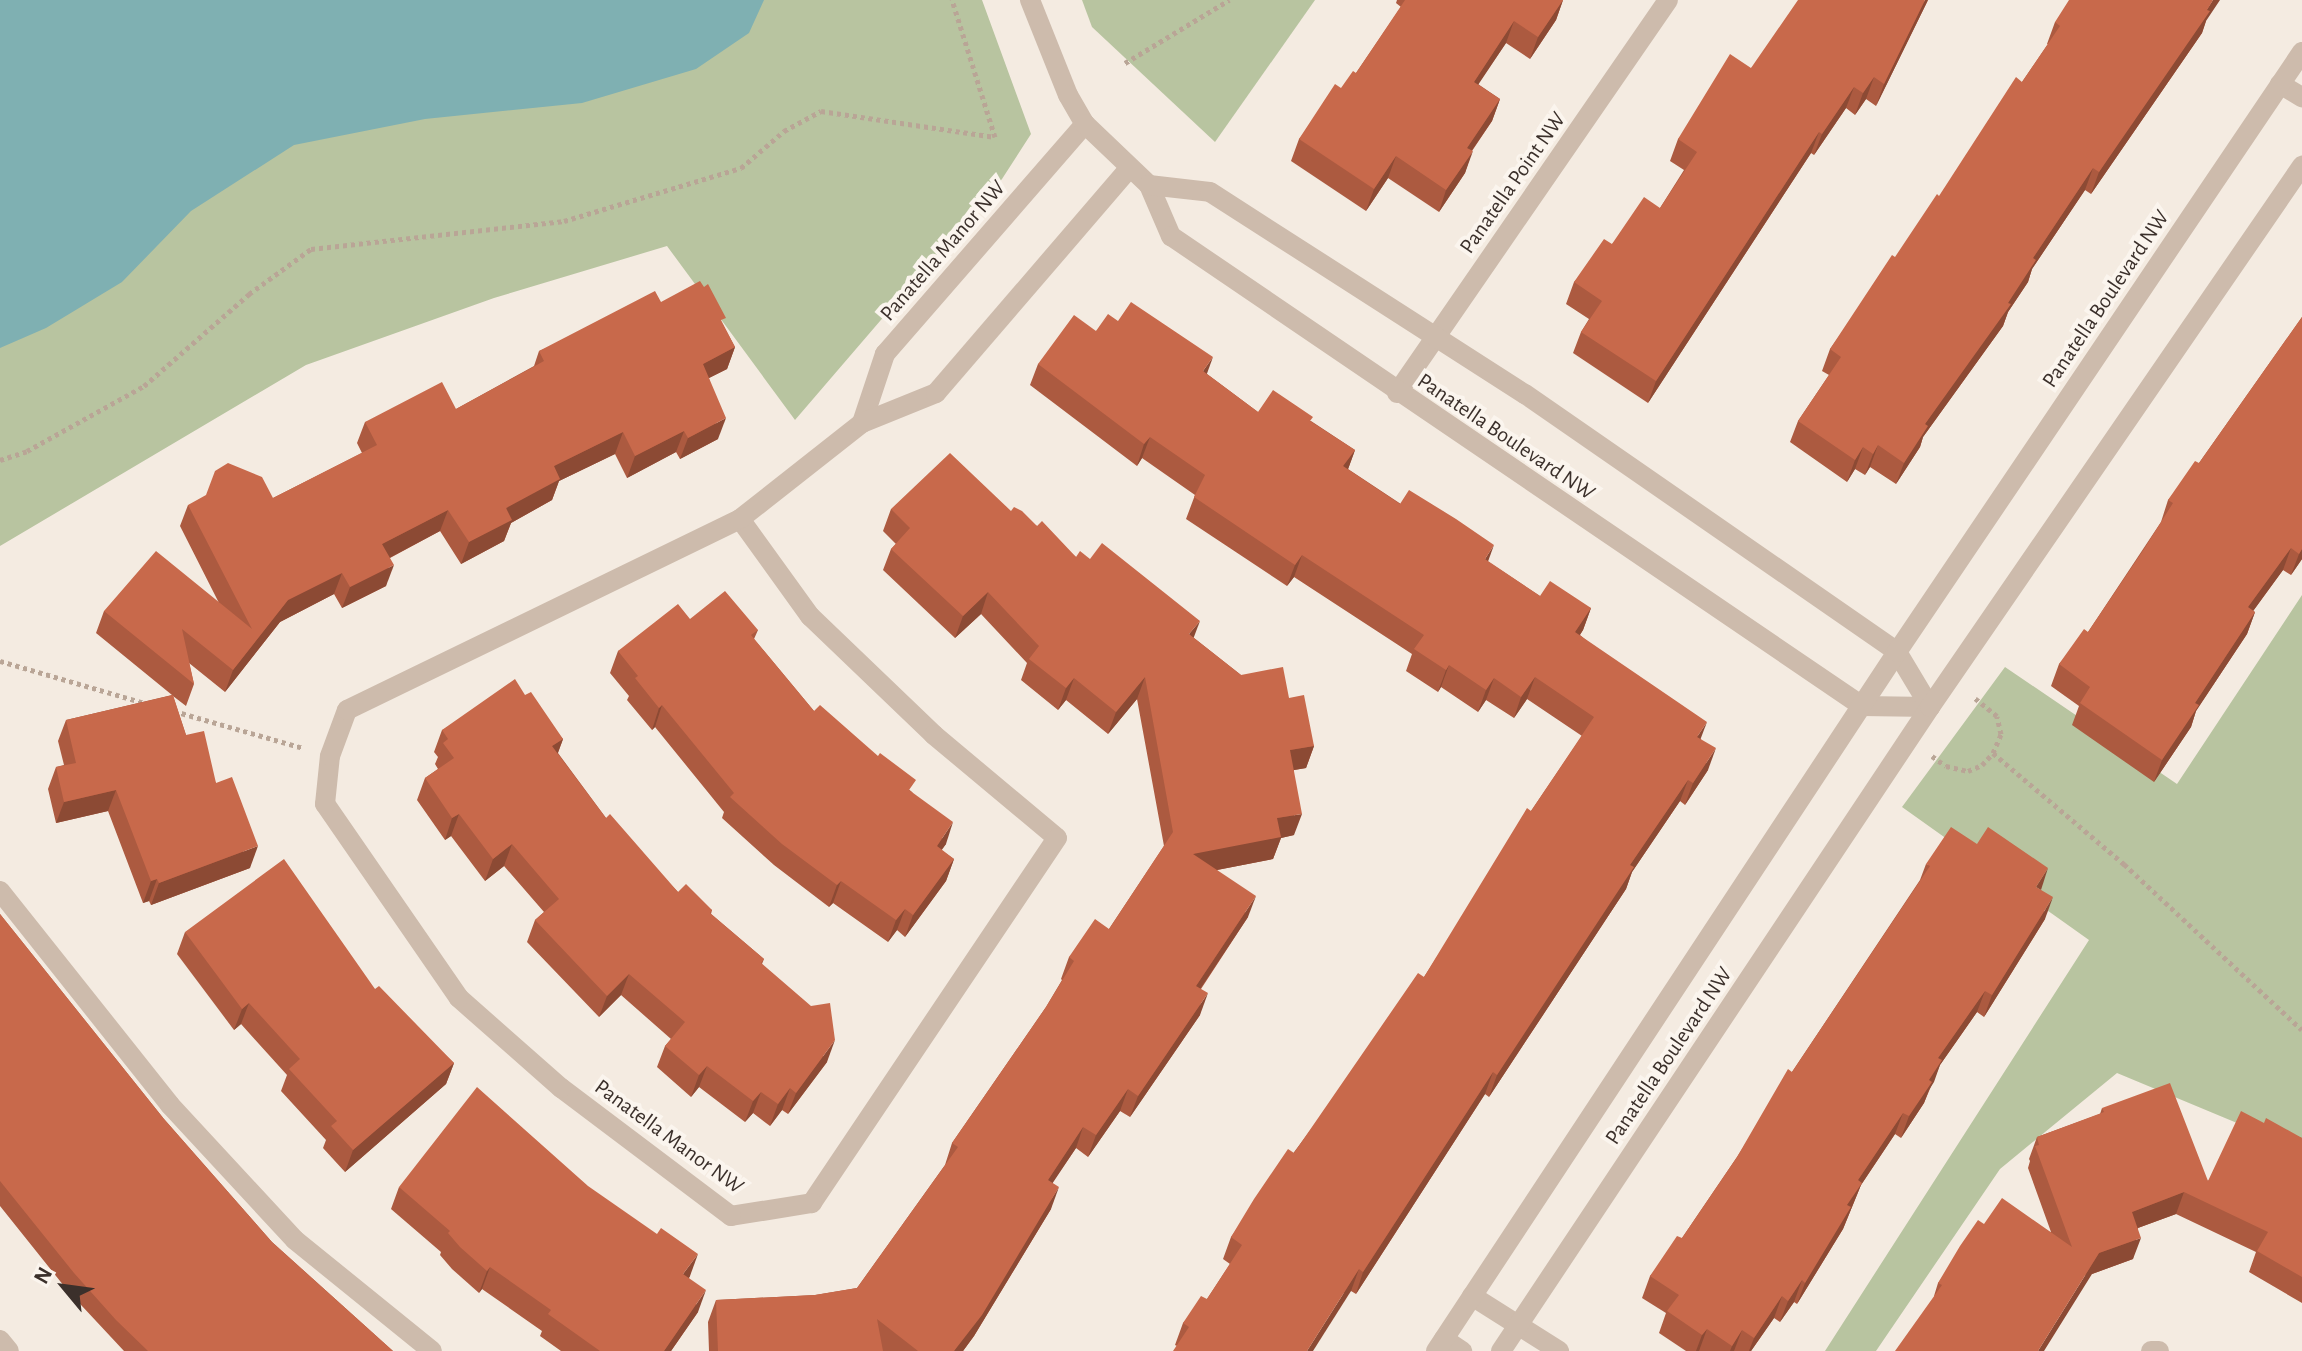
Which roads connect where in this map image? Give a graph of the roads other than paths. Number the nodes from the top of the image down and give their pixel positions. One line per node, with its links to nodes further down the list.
1 (1030, 0): 6 (street, Panatella Boulevard NW)
2 (1668, 0): 10 (street, Panatella Point NW)
3 (2302, 52): 4 (street, Panatella Boulevard NW)
4 (2280, 84): 5 (street); 14 (street, Panatella Boulevard NW)
5 (2302, 97)
6 (1085, 124): 8 (street, Panatella Boulevard NW); 12 (street, Panatella Manor NW)
7 (2302, 166): 16 (street, Panatella Boulevard NW)
8 (1129, 169): 9 (street, Panatella Boulevard NW); 12 (street, Panatella Manor NW)
9 (1149, 185): 10 (street, Panatella Boulevard NW); 11 (street, Panatella Boulevard NW)
10 (1435, 338): 11 (street, Panatella Point NW); 14 (street, Panatella Boulevard NW)
11 (1397, 393): 15 (street, Panatella Boulevard NW)
12 (862, 423): 13 (street, Panatella Manor NW)
13 (740, 519): 13 (street, Panatella Manor NW)
14 (1897, 652): 15 (street, Panatella Boulevard NW); 16 (street, Panatella Boulevard NW)
15 (1862, 706): 16 (street); 18 (street, Panatella Boulevard NW)
16 (1930, 707): 19 (street, Panatella Boulevard NW)
17 (0, 891): 23 (street)
18 (1472, 1296): 19 (street); 21 (street, Panatella Boulevard NW)
19 (1518, 1325): 25 (street, Panatella Boulevard NW); 26 (street)
20 (0, 1340): 22 (street)
21 (1440, 1345): 24 (street)
22 (9, 1351)
23 (432, 1351)
24 (1462, 1351)
25 (1501, 1351)
26 (1559, 1351)
27 (2151, 1351): 28 (street)
28 (2159, 1351)

